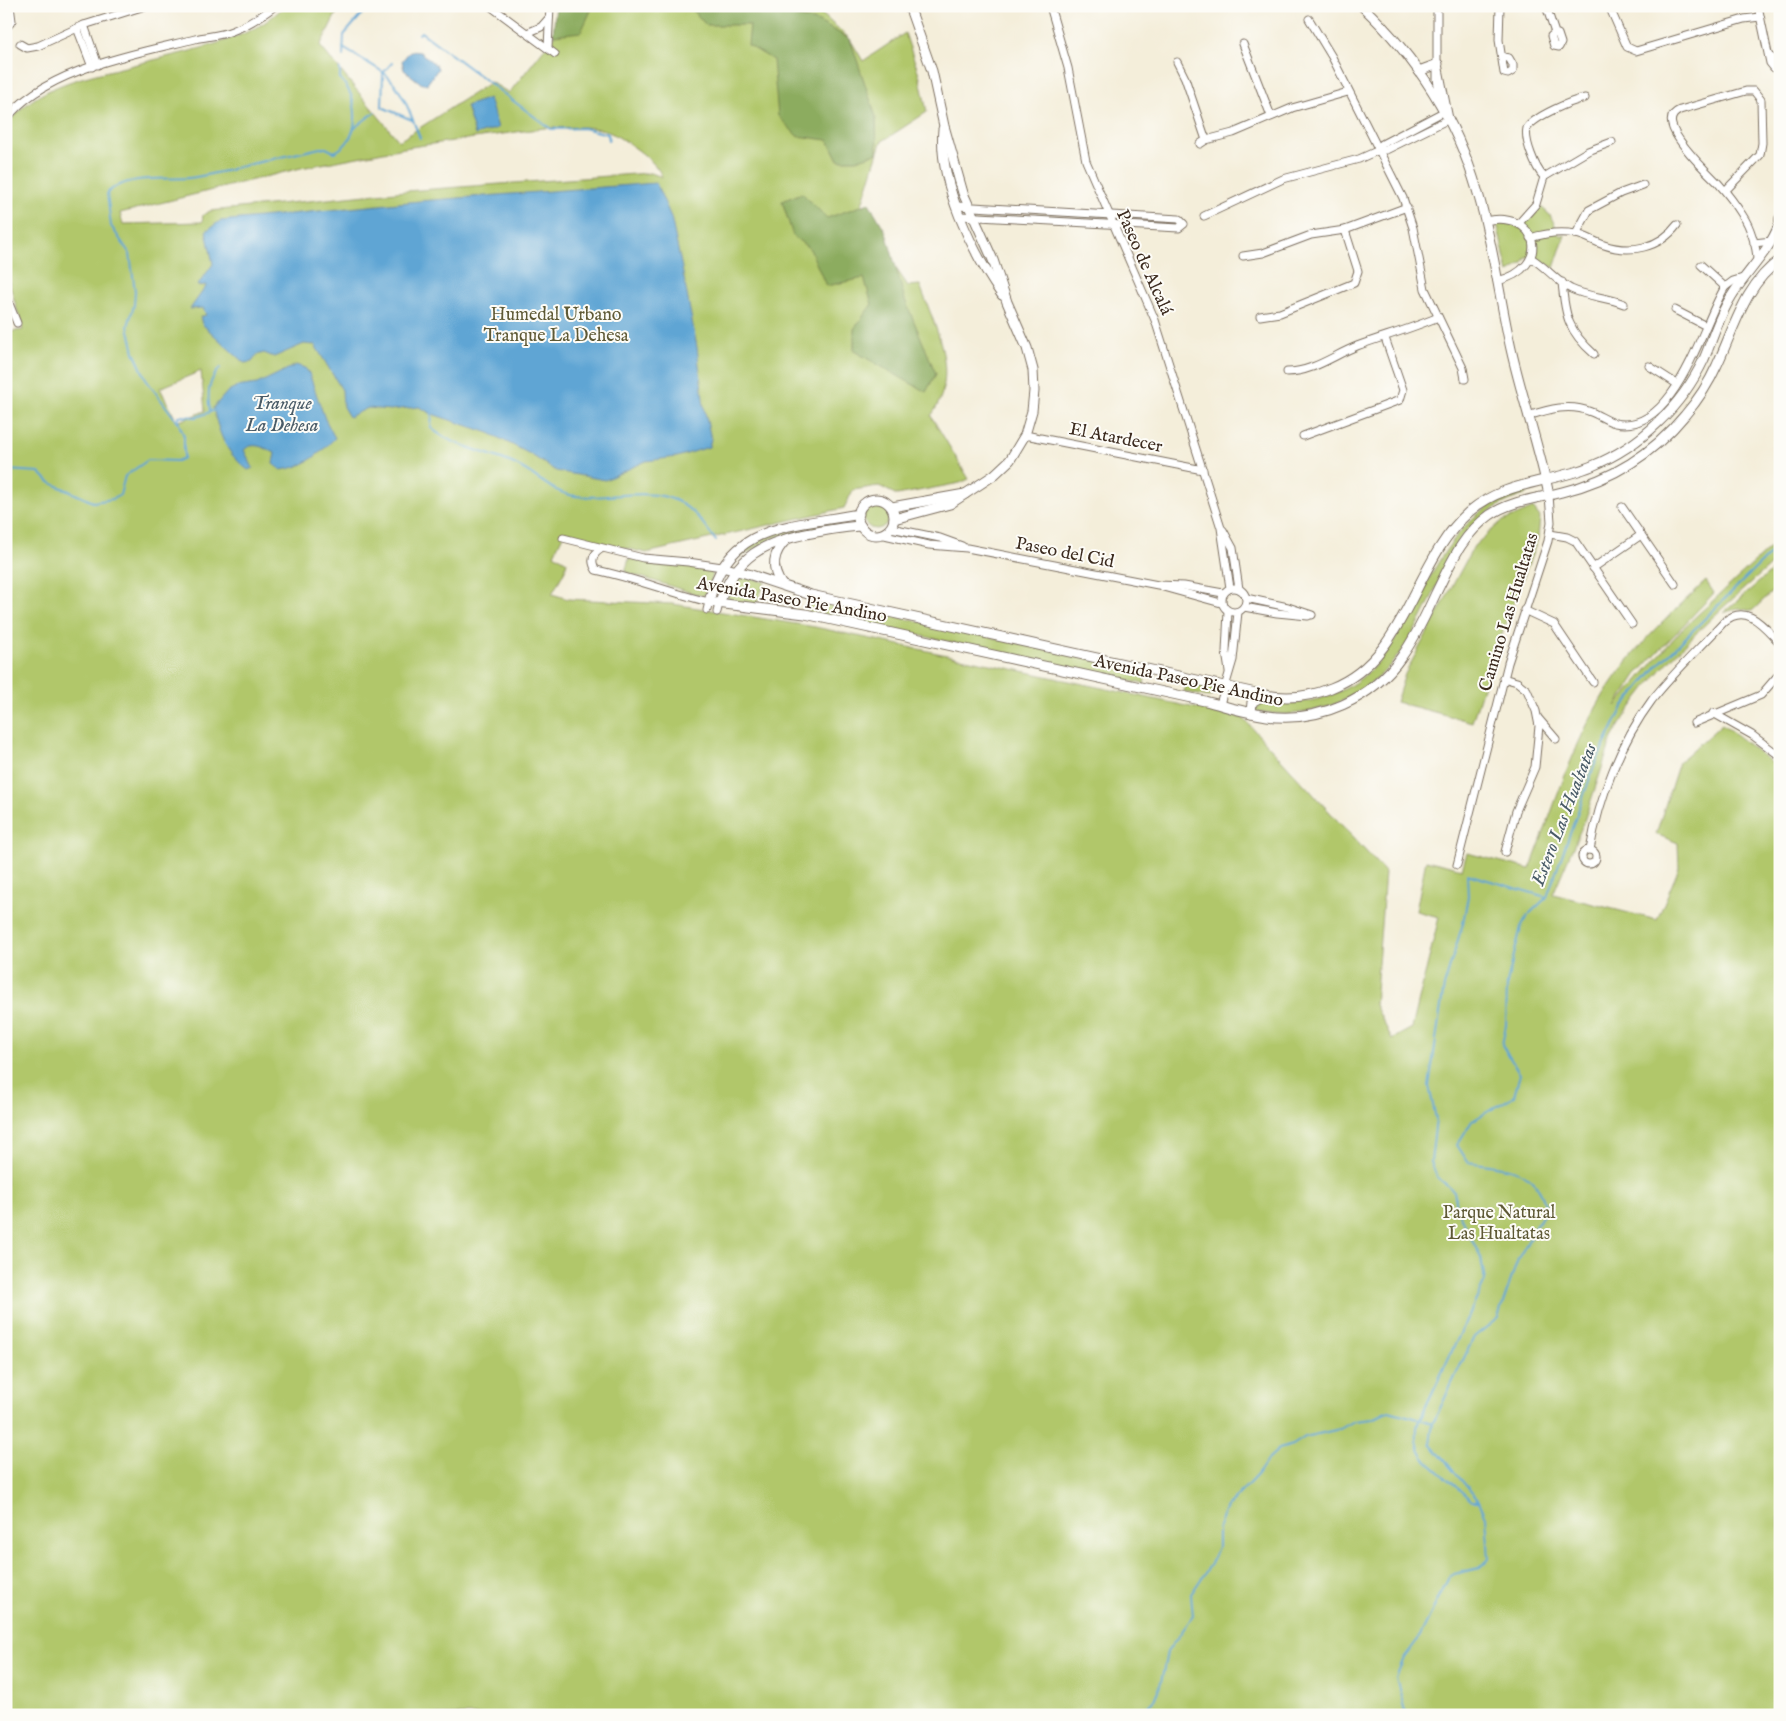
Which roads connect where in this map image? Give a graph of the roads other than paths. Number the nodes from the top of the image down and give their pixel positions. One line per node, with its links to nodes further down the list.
1 (10, 6): 17 (street)
2 (145, 6): 18 (street)
3 (275, 6): 30 (street)
4 (490, 6): 20 (street)
5 (550, 6): 15 (street)
6 (909, 6): 38 (street)
7 (1050, 6): 50 (street, Paseo de Alcalá)
8 (1362, 6): 32 (street, Camino Las Hualtatas)
9 (1437, 6): 29 (street)
10 (1500, 6): 26 (street)
11 (1546, 6): 19 (street)
12 (1609, 6): 14 (street)
13 (1758, 6): 14 (street)
14 (1760, 17): 25 (street)
15 (549, 18): 20 (street); 23 (street)
16 (1309, 19): 33 (street)
17 (9, 26)
18 (80, 27): 21 (street); 30 (street)
19 (1555, 32)
20 (527, 33): 23 (street)
21 (20, 44)
22 (1243, 44): 36 (street)
23 (548, 48): 24 (street)
24 (555, 54)
25 (1769, 56): 28 (street); 31 (street)
26 (1502, 58)
27 (1177, 62): 36 (street)
28 (1780, 63)
29 (1438, 64): 32 (street); 35 (street); 35 (street)
30 (95, 66): 37 (street)
31 (1780, 68)
32 (1419, 70): 35 (street, Camino Las Hualtatas)
33 (1348, 92): 36 (street); 42 (street)
34 (1585, 98): 43 (street)
35 (1444, 111): 39 (street); 40 (street); 56 (street, Camino Las Hualtatas)
36 (1271, 116)
37 (6, 120)
38 (944, 126): 46 (street); 47 (street)
39 (1399, 134): 40 (street); 42 (street)
40 (1404, 142): 42 (street)
41 (1612, 142): 43 (street)
42 (1379, 150): 48 (street); 53 (street)
43 (1544, 177): 58 (street)
44 (1642, 185): 62 (street)
45 (1725, 191): 45 (street); 65 (street)
46 (968, 205): 47 (street); 49 (street); 51 (street)
47 (957, 206): 52 (street)
48 (1407, 207): 61 (street); 80 (street)
49 (1011, 208): 50 (street); 54 (street)
50 (1108, 213): 57 (street, Paseo de Alcalá); 57 (street)
51 (972, 215): 52 (street); 54 (street); 76 (street)
52 (961, 216): 76 (street)
53 (1204, 216)
54 (1011, 217): 57 (street)
55 (1780, 219): 60 (main road)
56 (1485, 221): 58 (street); 72 (street, Camino Las Hualtatas)
57 (1113, 224): 92 (street, Paseo de Alcalá)
58 (1519, 224): 63 (street)
59 (1677, 225): 62 (street)
60 (1780, 227): 64 (street, Avenida Paseo Pie Andino)
61 (1345, 230): 66 (street); 79 (street)
62 (1576, 234): 63 (street)
63 (1530, 238): 67 (street)
64 (1772, 241): 65 (street); 68 (street, Avenida Paseo Pie Andino)
65 (1754, 243): 68 (street)
66 (1243, 256)
67 (1531, 258): 72 (street); 73 (street)
68 (1757, 260): 71 (street, Avenida Paseo Pie Andino)
69 (1780, 260): 95 (street, Avenida Paseo Pie Andino)
70 (1701, 265): 74 (street)
71 (1744, 278): 74 (street); 93 (street, Avenida Paseo Pie Andino)
72 (1497, 280): 89 (street, Camino Las Hualtatas)
73 (1562, 282): 77 (street); 84 (street)
74 (1725, 286): 82 (street)
75 (6, 296): 81 (street)
76 (1007, 302): 90 (street)
77 (1624, 304)
78 (1675, 310): 82 (street)
79 (1260, 316)
80 (1438, 316): 83 (street); 87 (street)
81 (16, 323)
82 (1706, 326): 88 (street)
83 (1385, 338): 86 (street); 91 (street)
84 (1594, 354)
85 (1649, 366): 88 (street)
86 (1287, 372)
87 (1465, 380)
88 (1677, 384): 89 (street)
89 (1528, 416): 93 (street, Camino Las Hualtatas)
90 (1024, 435): 92 (street, El Atardecer); 94 (street)
91 (1303, 436)
92 (1203, 470): 101 (street, Paseo de Alcalá)
93 (1546, 480): 95 (street, Camino Las Hualtatas); 134 (street, Avenida Paseo Pie Andino)
94 (965, 494): 96 (street); 99 (street)
95 (1549, 496): 103 (street, Camino Las Hualtatas); 136 (street, Avenida Paseo Pie Andino)
96 (892, 507): 98 (street); 99 (street)
97 (1622, 507): 104 (street)
98 (859, 514): 100 (street); 109 (street)
99 (892, 523): 102 (street); 107 (street, Paseo del Cid)
100 (861, 526): 102 (street); 106 (street)
101 (1221, 528): 117 (street, Paseo de Alcalá); 118 (street, Paseo de Alcalá)
102 (880, 534): 107 (street, Paseo del Cid)
103 (1550, 534): 112 (street); 125 (street, Camino Las Hualtatas)
104 (1641, 535): 112 (street); 114 (street)
105 (562, 538): 108 (street, Avenida Paseo Pie Andino)
106 (788, 538): 110 (street); 115 (street)
107 (967, 548): 116 (street, Paseo del Cid)
108 (601, 549): 111 (street, Avenida Paseo Pie Andino); 122 (street, Avenida Paseo Pie Andino)
109 (734, 552): 110 (street); 111 (street)
110 (744, 560): 113 (street)
111 (722, 568): 113 (street, Avenida Paseo Pie Andino); 122 (street)
112 (1593, 568): 127 (street)
113 (736, 570): 115 (street, Avenida Paseo Pie Andino); 123 (street)
114 (1675, 584)
115 (782, 585): 133 (street, Avenida Paseo Pie Andino)
116 (1158, 585): 119 (street, Paseo del Cid); 121 (street, Paseo del Cid)
117 (1230, 588): 118 (street); 119 (street)
118 (1239, 589): 120 (street)
119 (1223, 593): 121 (street)
120 (1246, 598): 124 (street); 124 (street)
121 (1221, 603): 126 (street)
122 (708, 606): 123 (street, Avenida Paseo Pie Andino)
123 (718, 608): 135 (street, Avenida Paseo Pie Andino)
124 (1241, 609): 126 (street); 129 (street)
125 (1524, 610): 131 (street, Camino Las Hualtatas); 132 (street)
126 (1228, 611): 129 (street)
127 (1632, 624)
128 (1780, 643): 142 (street)
129 (1229, 672): 133 (street)
130 (1780, 674): 137 (street)
131 (1504, 678): 138 (street); 144 (street, Camino Las Hualtatas)
132 (1593, 682)
133 (1225, 685): 134 (street, Avenida Paseo Pie Andino); 135 (street)
134 (1265, 695): 136 (street)
135 (1220, 704): 136 (street, Avenida Paseo Pie Andino)
136 (1251, 713)
137 (1713, 713): 139 (street); 141 (street)
138 (1538, 718): 140 (street); 140 (street)
139 (1694, 723)
140 (1539, 742): 143 (street)
141 (1780, 756)
142 (1590, 850)
143 (1505, 852)
144 (1457, 865)

